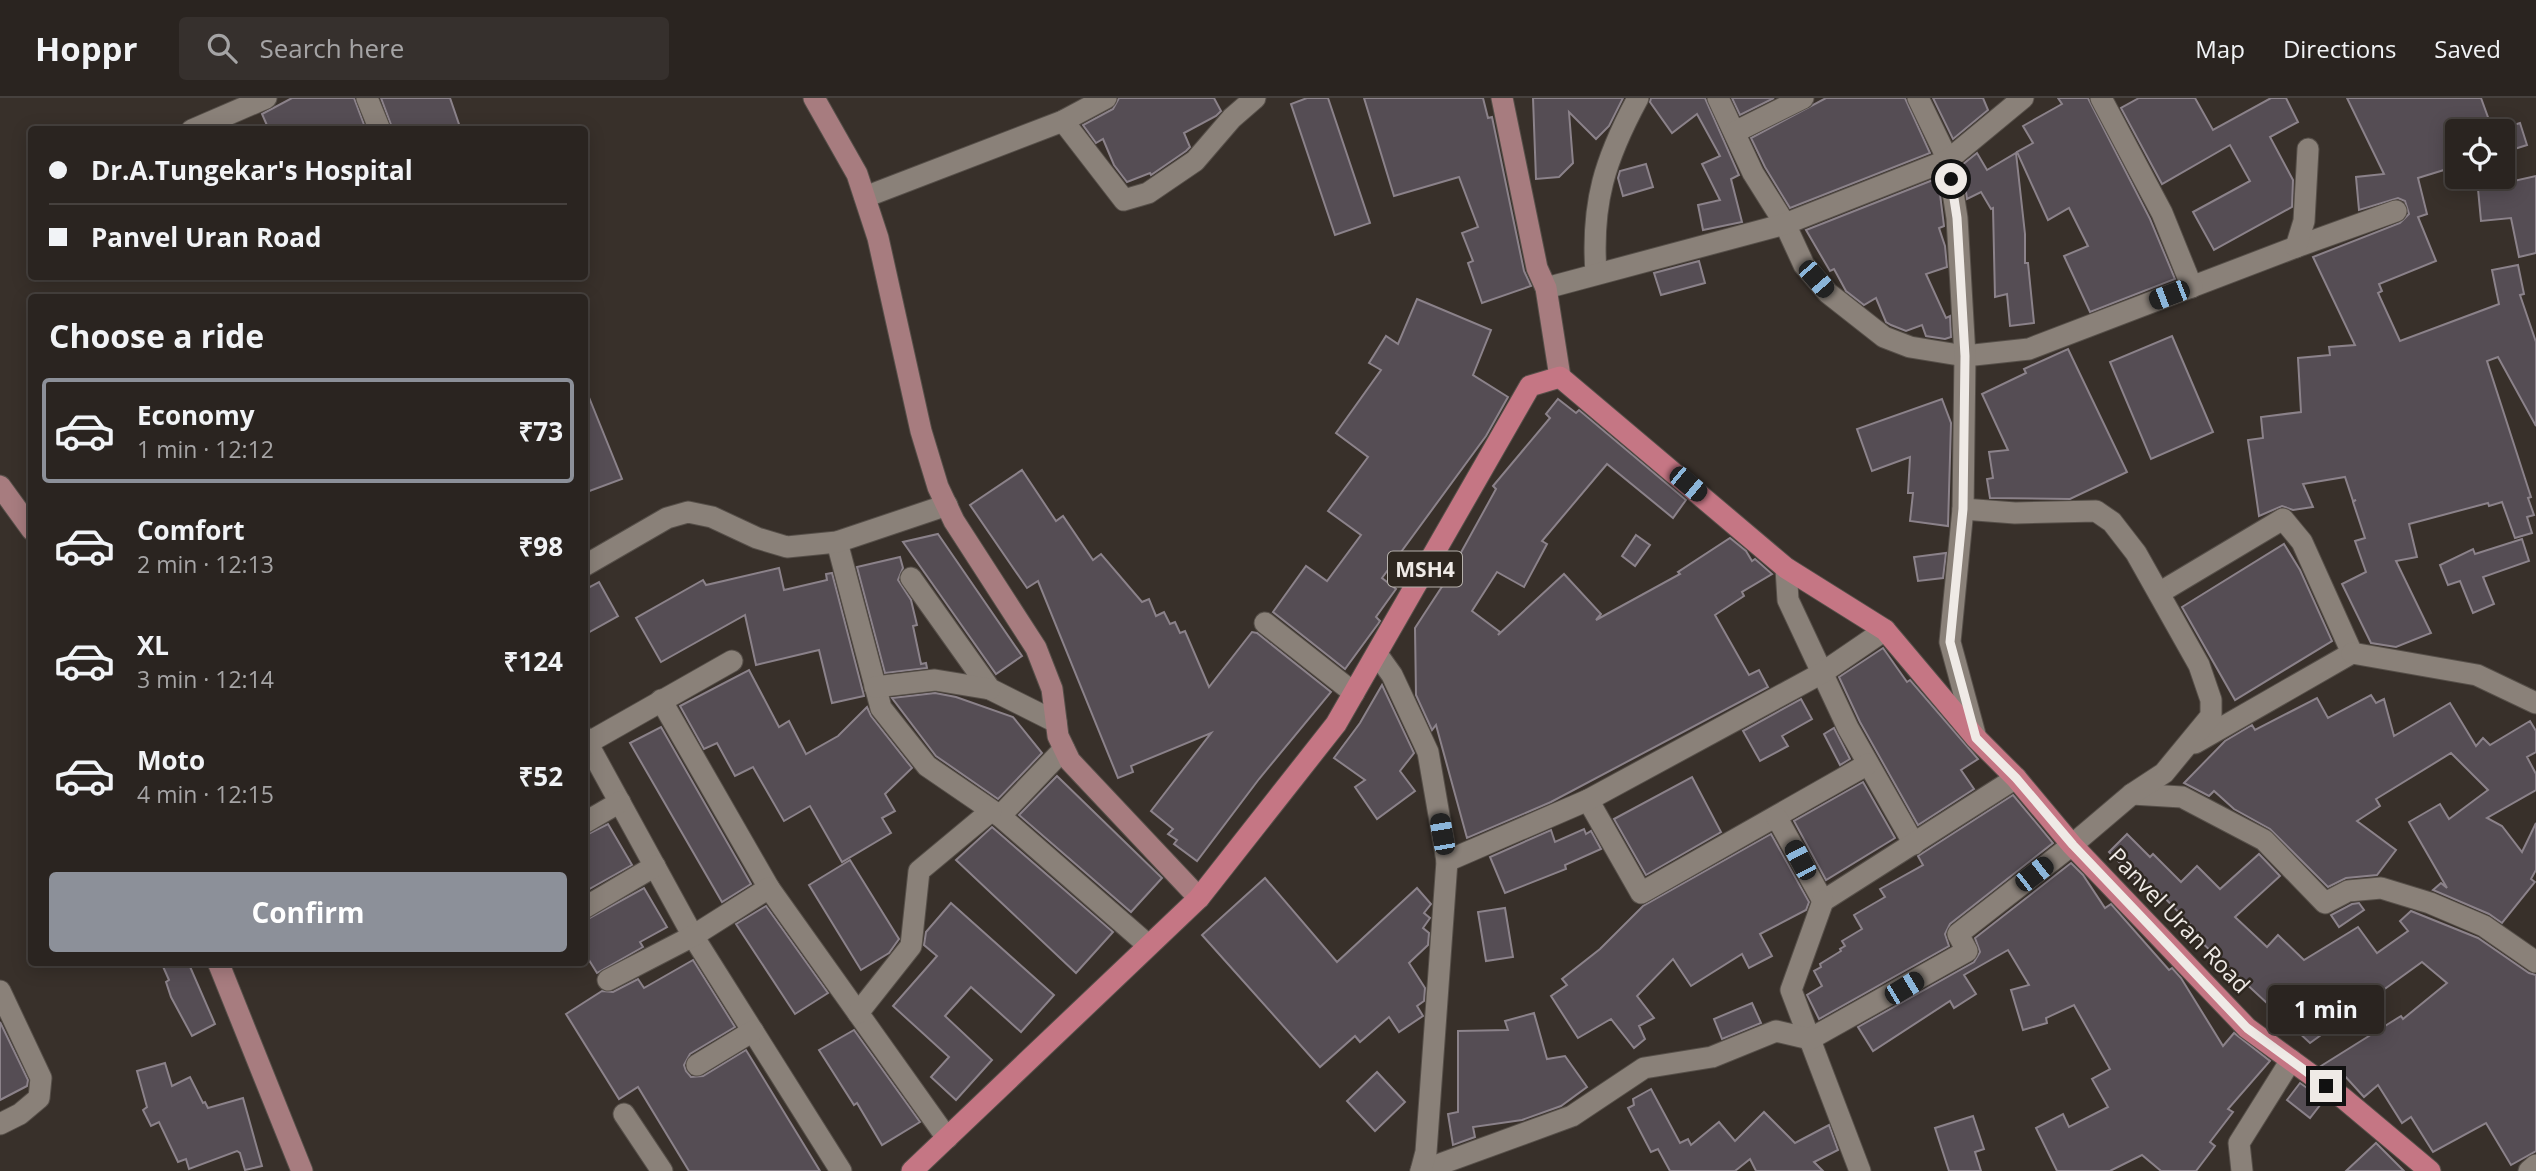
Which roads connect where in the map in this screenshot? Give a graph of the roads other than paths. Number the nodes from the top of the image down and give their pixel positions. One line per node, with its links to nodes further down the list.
1 (266, 98): 14 (street)
2 (367, 98): 15 (street)
3 (814, 98): 19 (street)
4 (1106, 98): 13 (street)
5 (1255, 98): 13 (street)
6 (1502, 98): 25 (street)
7 (1638, 98): 23 (street)
8 (1718, 98): 16 (street)
9 (1803, 98): 16 (street)
10 (1918, 98): 18 (street)
11 (2022, 98): 18 (street)
12 (2101, 98): 24 (street)
13 (1063, 121): 19 (street)
14 (201, 126)
15 (378, 126)
16 (1735, 132): 21 (street)
17 (2308, 149): 22 (street)
18 (1948, 160): 21 (street); 26 (street)
19 (865, 197): 29 (street)
20 (2396, 211): 22 (street)
21 (1786, 224): 23 (street); 26 (street)
22 (2296, 247): 24 (street)
23 (1596, 273): 25 (street)
24 (2192, 286): 26 (street)
25 (1546, 288): 27 (street)
26 (1965, 356): 30 (street)
27 (1560, 376): 34 (main road, Panvel Uran Road); 40 (main road, MSH4)
28 (0, 486): 31 (street)
29 (947, 505): 32 (street); 48 (street)
30 (1963, 509): 36 (street); 49 (street)
31 (28, 524)
32 (837, 542): 33 (street); 43 (street)
33 (588, 564)
34 (1786, 568): 38 (main road, Panvel Uran Road); 42 (street)
35 (911, 578): 44 (street)
36 (2159, 593): 39 (street); 53 (street)
37 (1265, 623): 45 (street)
38 (1885, 630): 42 (street); 49 (main road, Panvel Uran Road)
39 (2352, 653): 47 (street); 53 (street)
40 (1377, 654): 45 (main road, MSH4); 64 (street)
41 (732, 661): 46 (street)
42 (1822, 673): 54 (street); 57 (street)
43 (875, 687): 44 (street); 59 (street)
44 (990, 689): 48 (street)
45 (1354, 692): 67 (main road, MSH4)
46 (661, 700): 50 (street); 66 (street)
47 (2536, 703)
48 (1056, 722): 52 (street)
49 (1976, 738): 55 (main road, Panvel Uran Road)
50 (588, 741)
51 (588, 746): 58 (street)
52 (1064, 749): 59 (street); 67 (street)
53 (2183, 750): 56 (street)
54 (1868, 764): 60 (street); 62 (street)
55 (2016, 778): 62 (street); 63 (main road, Panvel Uran Road)
56 (2132, 794): 63 (street); 72 (street)
57 (1588, 800): 60 (street); 64 (street)
58 (620, 802): 61 (street); 65 (street)
59 (995, 814): 71 (street); 76 (street)
60 (1777, 818): 68 (street)
61 (588, 821)
62 (1914, 844): 68 (street)
63 (2073, 845): 78 (street); 79 (main road, Panvel Uran Road)
64 (1447, 861): 89 (street)
65 (655, 866): 69 (street); 70 (street)
66 (769, 888): 70 (street); 76 (street)
67 (1199, 898): 71 (main road, MSH4)
68 (1823, 901): 78 (street)
69 (588, 906)
70 (693, 936): 74 (street); 77 (street)
71 (1148, 945): 83 (main road, MSH4)
72 (2536, 962)
73 (220, 966): 85 (street)
74 (608, 980)
75 (0, 990): 82 (street)
76 (858, 1013): 83 (street)
77 (753, 1031): 80 (street); 87 (street)
78 (1810, 1039): 89 (street); 90 (street)
79 (2291, 1060): 91 (street); 92 (main road, Panvel Uran Road)
80 (697, 1065)
81 (624, 1114): 86 (street)
82 (0, 1124)
83 (947, 1138): 88 (main road, MSH4)
84 (2536, 1165): 93 (street)
85 (302, 1171)
86 (662, 1171)
87 (841, 1171)
88 (912, 1171)
89 (1421, 1171)
90 (1860, 1171)
91 (2242, 1171)
92 (2430, 1171)
93 (2529, 1171)

